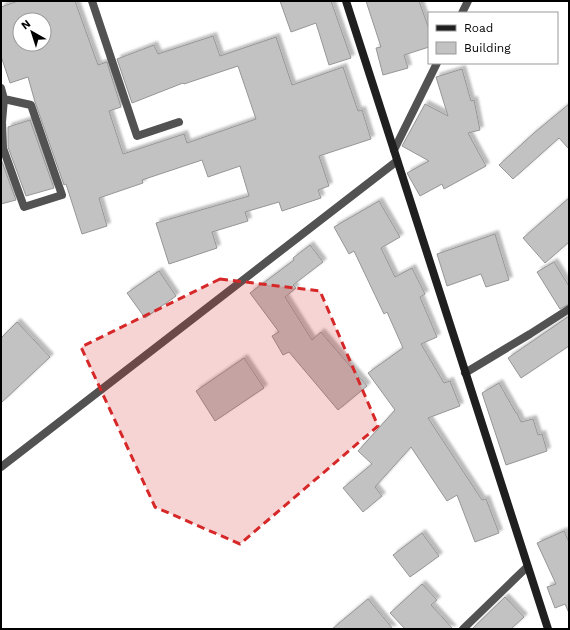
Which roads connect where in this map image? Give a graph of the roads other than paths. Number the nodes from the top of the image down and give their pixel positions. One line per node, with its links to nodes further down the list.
1 (92, 1): 8 (street)
2 (346, 1): 10 (street)
3 (468, 1): 4 (street)
4 (462, 12)
5 (437, 64): 10 (street)
6 (1, 88): 7 (street)
7 (4, 99): 9 (street); 9 (street)
8 (179, 122)
9 (2, 148)
10 (394, 150): 11 (street)
11 (397, 161): 13 (street); 14 (street)
12 (569, 309): 13 (street)
13 (465, 373): 15 (street)
14 (1, 467)
15 (527, 567): 16 (street); 17 (street)
16 (463, 629)
17 (548, 629)

